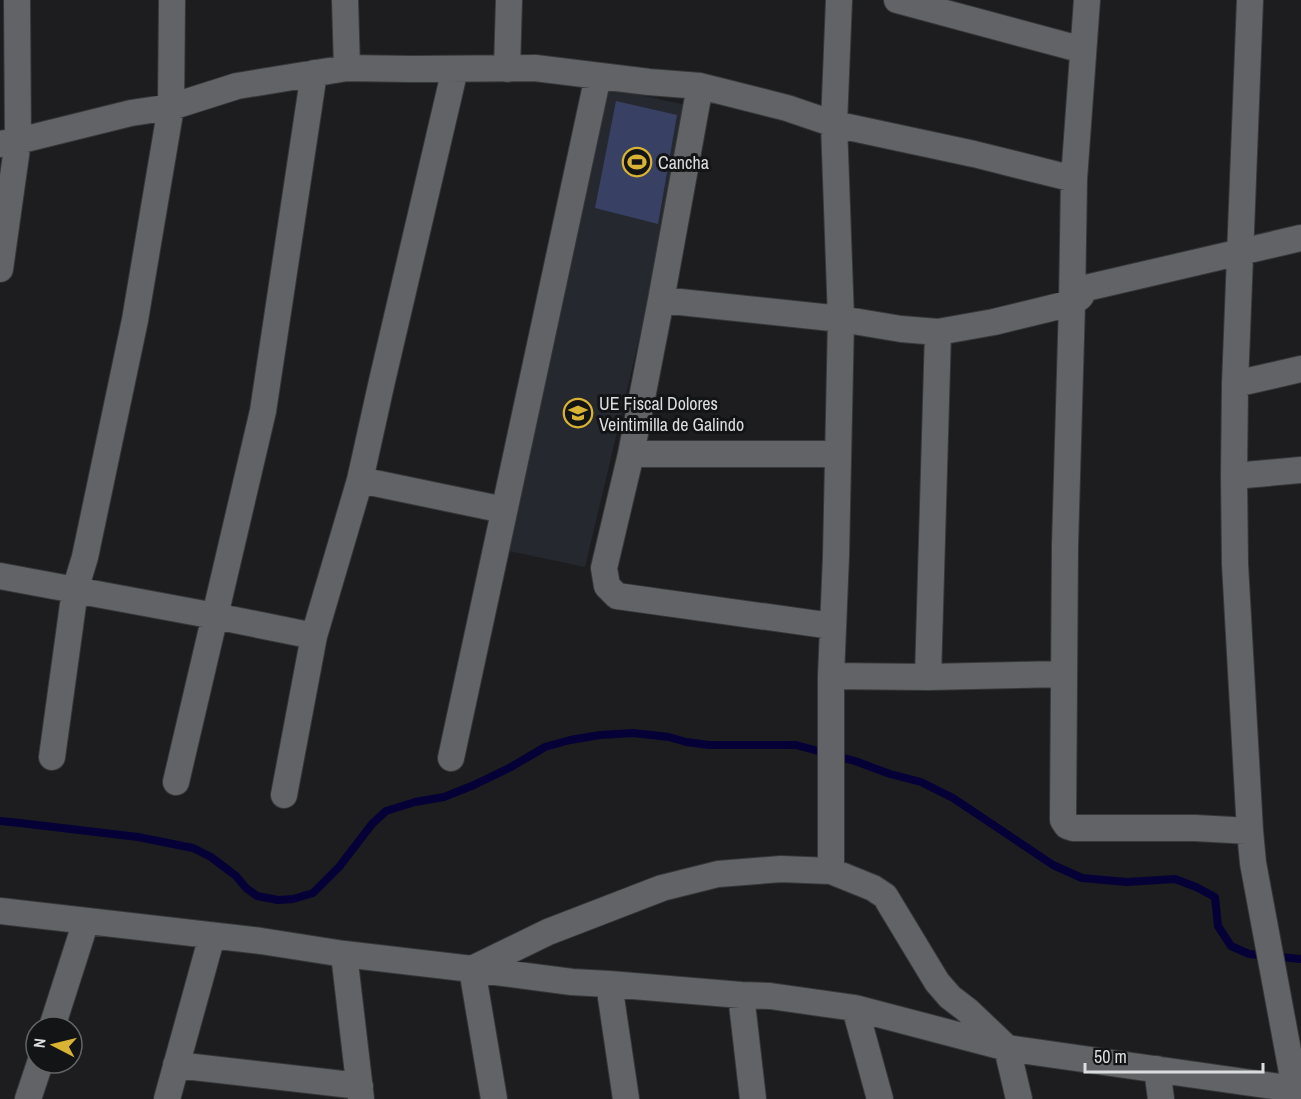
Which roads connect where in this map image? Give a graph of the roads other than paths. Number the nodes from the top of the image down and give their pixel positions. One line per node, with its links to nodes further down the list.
1 (17, 0): 18 (street)
2 (172, 0): 16 (street)
3 (345, 0): 10 (street)
4 (509, 0): 12 (street)
5 (838, 0): 17 (street)
6 (897, 0): 9 (street)
7 (1087, 0): 9 (street)
8 (1250, 0): 21 (street)
9 (1083, 50): 19 (street)
10 (347, 68): 11 (street); 13 (street)
11 (455, 69): 12 (street); 33 (street)
12 (507, 69): 14 (street)
13 (314, 73): 16 (street); 37 (street)
14 (598, 76): 15 (street); 34 (street)
15 (700, 86): 17 (street); 23 (street)
16 (171, 107): 18 (street); 36 (street)
17 (834, 124): 19 (street); 25 (street)
18 (9, 143): 22 (street)
19 (1074, 179): 24 (street)
20 (1301, 238): 21 (street)
21 (1240, 252): 24 (street); 28 (street)
22 (0, 269)
23 (661, 300): 25 (street); 29 (street)
24 (1072, 303): 26 (street); 40 (street)
25 (841, 319): 26 (street); 30 (street)
26 (938, 332): 42 (street)
27 (1301, 369): 28 (street)
28 (1235, 384): 32 (street)
29 (631, 454): 30 (street); 38 (street)
30 (838, 454): 38 (street)
31 (1301, 470): 32 (street)
32 (1234, 476): 47 (street)
33 (360, 480): 34 (street); 39 (street)
34 (504, 510): 44 (street)
35 (0, 576): 36 (street)
36 (75, 590): 37 (street); 43 (street)
37 (215, 616): 39 (street); 45 (street)
38 (832, 626): 41 (street)
39 (314, 636): 46 (street)
40 (1064, 674): 42 (street); 47 (street)
41 (831, 676): 42 (street); 48 (street)
42 (928, 677)
43 (52, 757)
44 (451, 758)
45 (176, 782)
46 (284, 795)
47 (1250, 831): 63 (street)
48 (831, 871): 53 (street); 58 (street)
49 (0, 911): 50 (street)
50 (86, 921): 51 (street); 57 (street)
51 (212, 936): 52 (street); 59 (street)
52 (344, 954): 53 (street); 62 (street)
53 (472, 969): 54 (street); 66 (street)
54 (609, 984): 55 (street); 67 (street)
55 (741, 995): 56 (street); 68 (street)
56 (855, 1008): 58 (street); 69 (street)
57 (55, 1015)
58 (1007, 1048): 60 (street); 70 (street)
59 (176, 1065): 62 (street); 65 (street)
60 (1157, 1069): 63 (street); 71 (street)
61 (36, 1075): 64 (street)
62 (360, 1092)
63 (1298, 1093)
64 (28, 1099)
65 (167, 1099)
66 (494, 1099)
67 (626, 1099)
68 (753, 1099)
69 (880, 1099)
70 (1018, 1099)
71 (1161, 1099)

